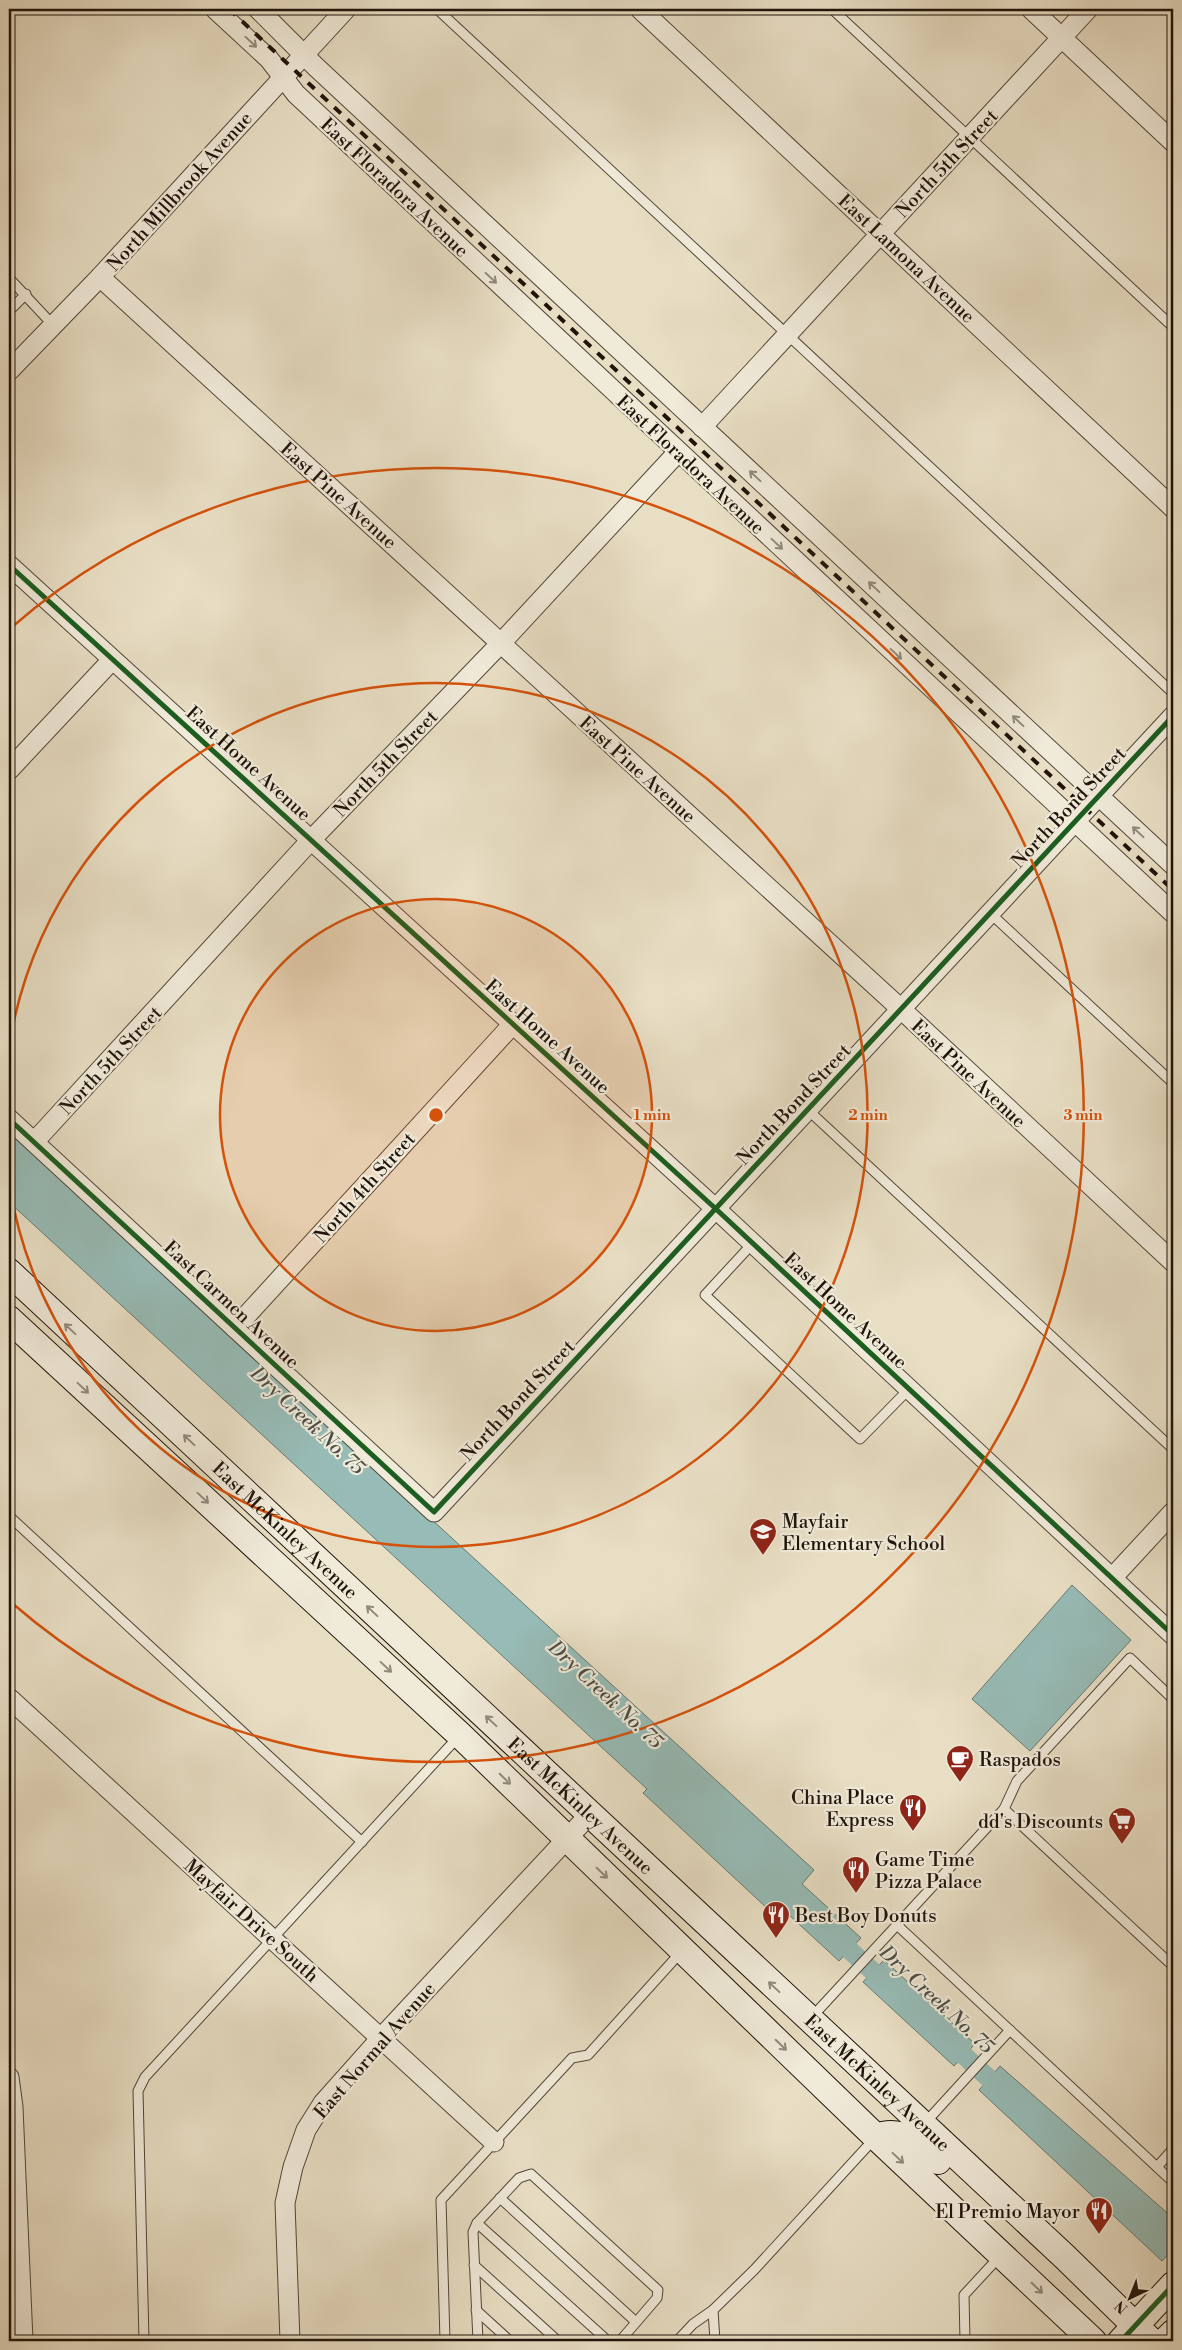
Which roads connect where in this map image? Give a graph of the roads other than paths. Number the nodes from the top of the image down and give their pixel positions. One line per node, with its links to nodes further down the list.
1 (215, 9): 11 (street, East Floradora Avenue, one-way to 11)
2 (258, 9): 10 (street, East Floradora Avenue)
3 (346, 9): 10 (street, North Millbrook Avenue)
4 (437, 9): 21 (lane)
5 (640, 9): 14 (street, East Lamona Avenue)
6 (832, 9): 12 (lane)
7 (1031, 9): 9 (street)
8 (1088, 9): 9 (street, North 5th Street)
9 (1062, 37): 12 (street, North 5th Street); 13 (street)
10 (303, 54): 11 (street, North Millbrook Avenue); 23 (street, East Floradora Avenue)
11 (282, 78): 16 (street, North Millbrook Avenue); 24 (street, East Floradora Avenue, one-way to 24)
12 (970, 137): 14 (street, North 5th Street); 20 (lane)
13 (1173, 142)
14 (880, 234): 21 (street, North 5th Street); 25 (street, East Lamona Avenue)
15 (9, 278): 17 (lane)
16 (100, 278): 19 (street, North Millbrook Avenue); 27 (street, East Pine Avenue)
17 (26, 294): 18 (lane); 19 (lane)
18 (9, 312)
19 (52, 324): 22 (street, North Millbrook Avenue)
20 (1173, 326)
21 (787, 334): 23 (street, North 5th Street); 29 (lane)
22 (9, 371)
23 (702, 427): 32 (street, East Floradora Avenue, one-way to 23)
24 (678, 452): 27 (street, North 5th Street); 33 (street, East Floradora Avenue, one-way to 33)
25 (1173, 508)
26 (9, 565): 28 (street, East Home Avenue)
27 (501, 643): 34 (street, North 5th Street); 38 (street, East Pine Avenue)
28 (112, 660): 31 (street); 34 (street, East Home Avenue)
29 (1173, 693)
30 (1173, 716): 32 (street, North Bond Street)
31 (9, 770)
32 (1099, 796): 33 (street, North Bond Street); 35 (street, East Floradora Avenue, one-way to 32)
33 (1075, 821): 36 (street, North Bond Street); 37 (street, East Floradora Avenue)
34 (311, 840): 39 (street, East Home Avenue); 43 (street, North 5th Street)
35 (1173, 865)
36 (990, 913): 38 (street, North Bond Street); 40 (lane)
37 (1173, 913)
38 (901, 1009): 41 (street, North Bond Street); 46 (street, East Pine Avenue)
39 (513, 1024): 44 (street, East Home Avenue); 49 (street, North 4th Street)
40 (1173, 1083)
41 (808, 1110): 44 (street, North Bond Street); 51 (lane)
42 (9, 1119): 43 (street, East Carmen Avenue)
43 (34, 1142): 49 (street, East Carmen Avenue)
44 (716, 1209): 45 (street, East Home Avenue); 52 (street, North Bond Street)
45 (753, 1243): 50 (street, East Home Avenue); 50 (lane)
46 (1173, 1262)
47 (9, 1272): 61 (main road, East McKinley Avenue, one-way to 47)
48 (9, 1319): 59 (main road, East McKinley Avenue, one-way to 59)
49 (235, 1328): 52 (street, East Carmen Avenue)
50 (909, 1390): 55 (street, East Home Avenue)
51 (1173, 1449)
52 (434, 1512)
53 (1173, 1512): 55 (street)
54 (9, 1516): 63 (lane)
55 (1112, 1578): 56 (street, East Home Avenue)
56 (1173, 1635)
57 (9, 1698): 65 (street, Mayfair Drive South)
58 (1173, 1699): 60 (lane)
59 (460, 1735): 62 (main road, East McKinley Avenue, one-way to 62); 63 (lane)
60 (1004, 1809): 64 (lane); 67 (lane)
61 (590, 1814): 62 (street, East Normal Avenue); 69 (main road, East McKinley Avenue, one-way to 61)
62 (567, 1839): 66 (main road, East McKinley Avenue, one-way to 66); 71 (street, East Normal Avenue)
63 (362, 1842): 65 (lane)
64 (897, 1925): 69 (lane); 70 (lane)
65 (272, 1938): 71 (street, Mayfair Drive South); 92 (lane)
66 (682, 1950): 68 (main road, East McKinley Avenue); 75 (lane)
67 (1173, 1966)
68 (721, 1987): 73 (main road); 74 (main road, East McKinley Avenue, one-way to 74)
69 (810, 2020): 73 (main road, East McKinley Avenue)
70 (1010, 2030): 73 (lane); 78 (lane)
71 (381, 2038): 75 (street, Mayfair Drive South); 93 (street, East Normal Avenue)
72 (9, 2077): 76 (street)
73 (923, 2125): 83 (main road, East McKinley Avenue)
74 (876, 2137): 82 (main road, East McKinley Avenue, one-way to 82); 83 (main road); 87 (lane)
75 (494, 2142): 94 (lane)
76 (11, 2145): 91 (street)
77 (1173, 2149): 78 (lane)
78 (1157, 2167): 79 (lane)
79 (1173, 2182)
80 (500, 2198): 81 (lane); 88 (lane); 88 (lane)
81 (477, 2222): 84 (lane); 98 (lane)
82 (1002, 2254): 102 (lane); 103 (main road, East McKinley Avenue, one-way to 103)
83 (1065, 2257): 90 (main road, East McKinley Avenue)
84 (474, 2265): 86 (lane); 97 (lane)
85 (1173, 2284): 90 (main road)
86 (476, 2310): 95 (lane); 96 (lane)
87 (713, 2310): 100 (lane); 101 (lane)
88 (636, 2322): 99 (lane)
89 (1173, 2333): 104 (main road)
90 (1136, 2336)
91 (22, 2341)
92 (144, 2341)
93 (290, 2341)
94 (444, 2341)
95 (478, 2341)
96 (510, 2341)
97 (558, 2341)
98 (608, 2341)
99 (620, 2341)
100 (677, 2341)
101 (715, 2341)
102 (965, 2341)
103 (1093, 2341)
104 (1166, 2341)

